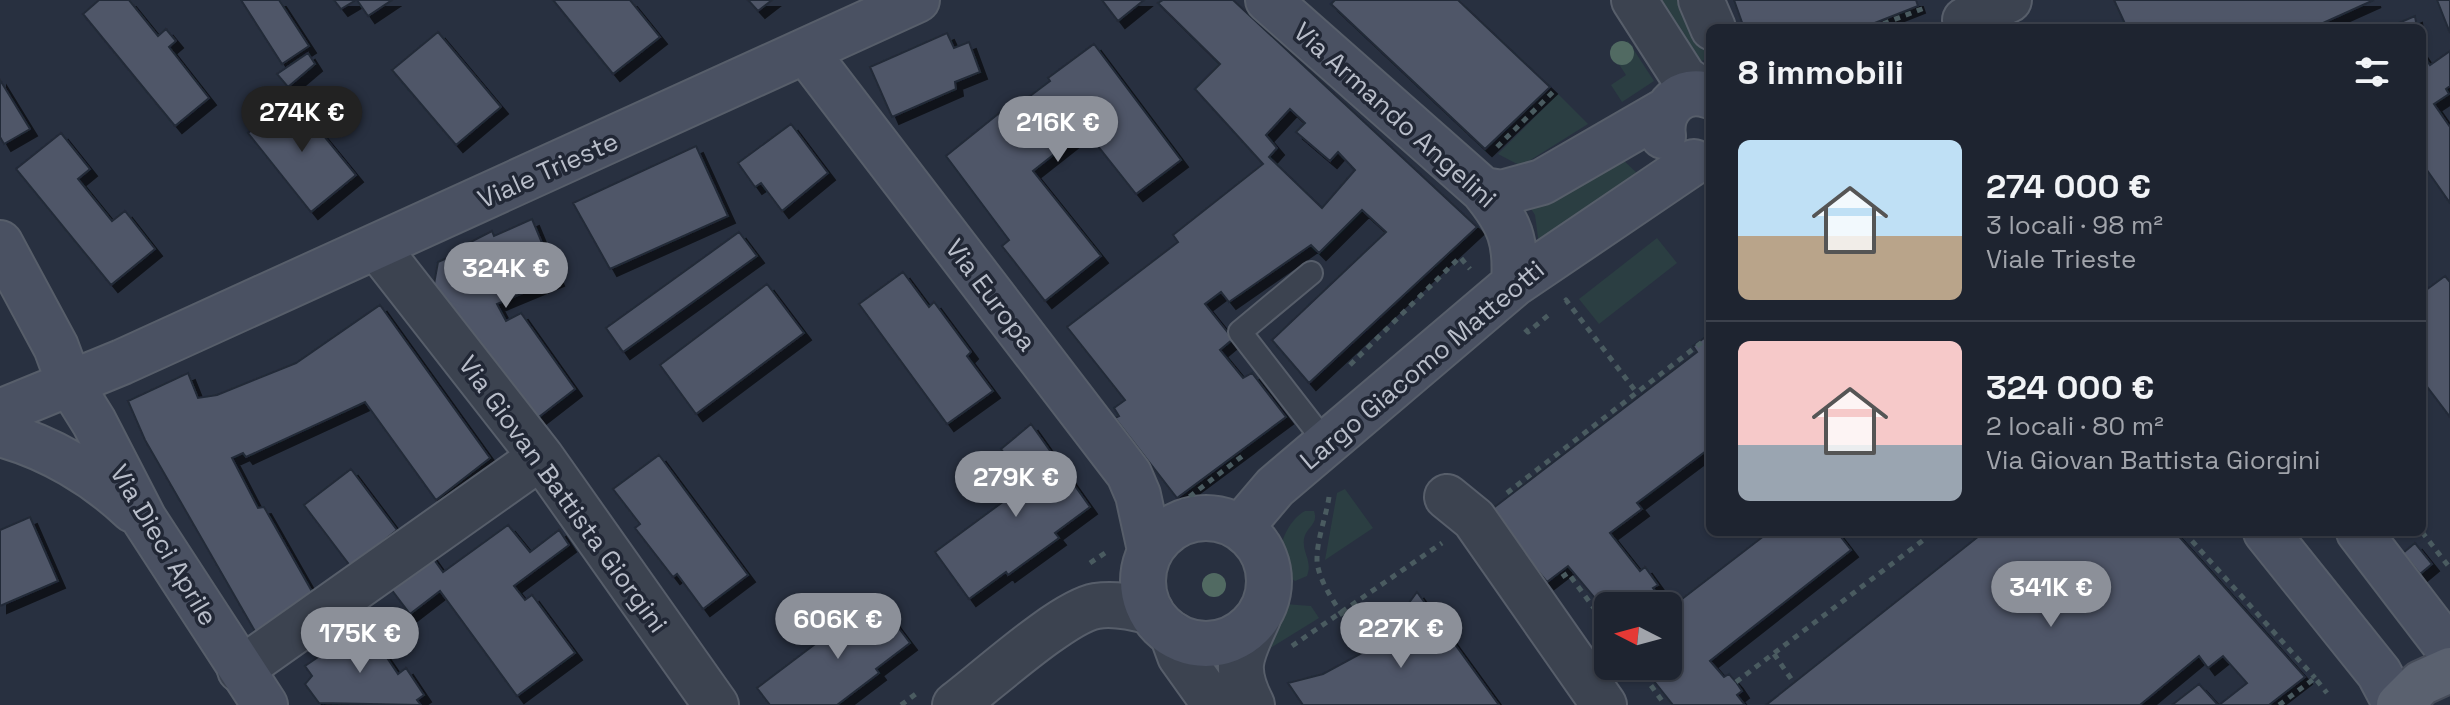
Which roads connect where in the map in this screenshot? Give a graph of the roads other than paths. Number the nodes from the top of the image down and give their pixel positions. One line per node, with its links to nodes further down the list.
1 (917, 0): 8 (street, Viale Trieste)
2 (1268, 0): 13 (street, Via Armando Angelini)
3 (1634, 0): 9 (street)
4 (1701, 0): 7 (street)
5 (2009, 0): 6 (street)
6 (1961, 16)
7 (1711, 24)
8 (806, 52): 15 (street, Viale Trieste); 28 (street, Via Europa)
9 (1706, 93)
10 (1706, 94): 11 (street)
11 (1665, 111): 12 (street); 13 (street)
12 (1702, 160): 17 (street, Largo Giacomo Matteotti)
13 (1483, 190): 17 (street, Via Armando Angelini)
14 (0, 243): 18 (street, Via Dieci Aprile)
15 (377, 247): 18 (street, Viale Trieste); 22 (street, Via Giovan Battista Giorgini)
16 (1311, 273): 21 (lane)
17 (1514, 284): 21 (street, Largo Giacomo Matteotti)
18 (69, 382): 19 (street, Viale Trieste); 24 (street, Via Dieci Aprile)
19 (0, 412)
20 (0, 434): 24 (street)
21 (1323, 446): 25 (street, Largo Giacomo Matteotti)
22 (541, 457): 32 (street); 35 (street, Via Giovan Battista Giorgini)
23 (1447, 497): 39 (street)
24 (144, 519): 32 (street, Via Dieci Aprile)
25 (1241, 527): 28 (street); 29 (street)
26 (2269, 536): 40 (street)
27 (2362, 536): 31 (street)
28 (1150, 550): 30 (street)
29 (1258, 618): 30 (street); 38 (street)
30 (1162, 623): 36 (street); 37 (street)
31 (2450, 651)
32 (240, 670): 34 (street, Via Dieci Aprile)
33 (2450, 670): 40 (main road)
34 (265, 705)
35 (716, 705)
36 (955, 705)
37 (1215, 705)
38 (1252, 705)
39 (1604, 705)
40 (2397, 705)

